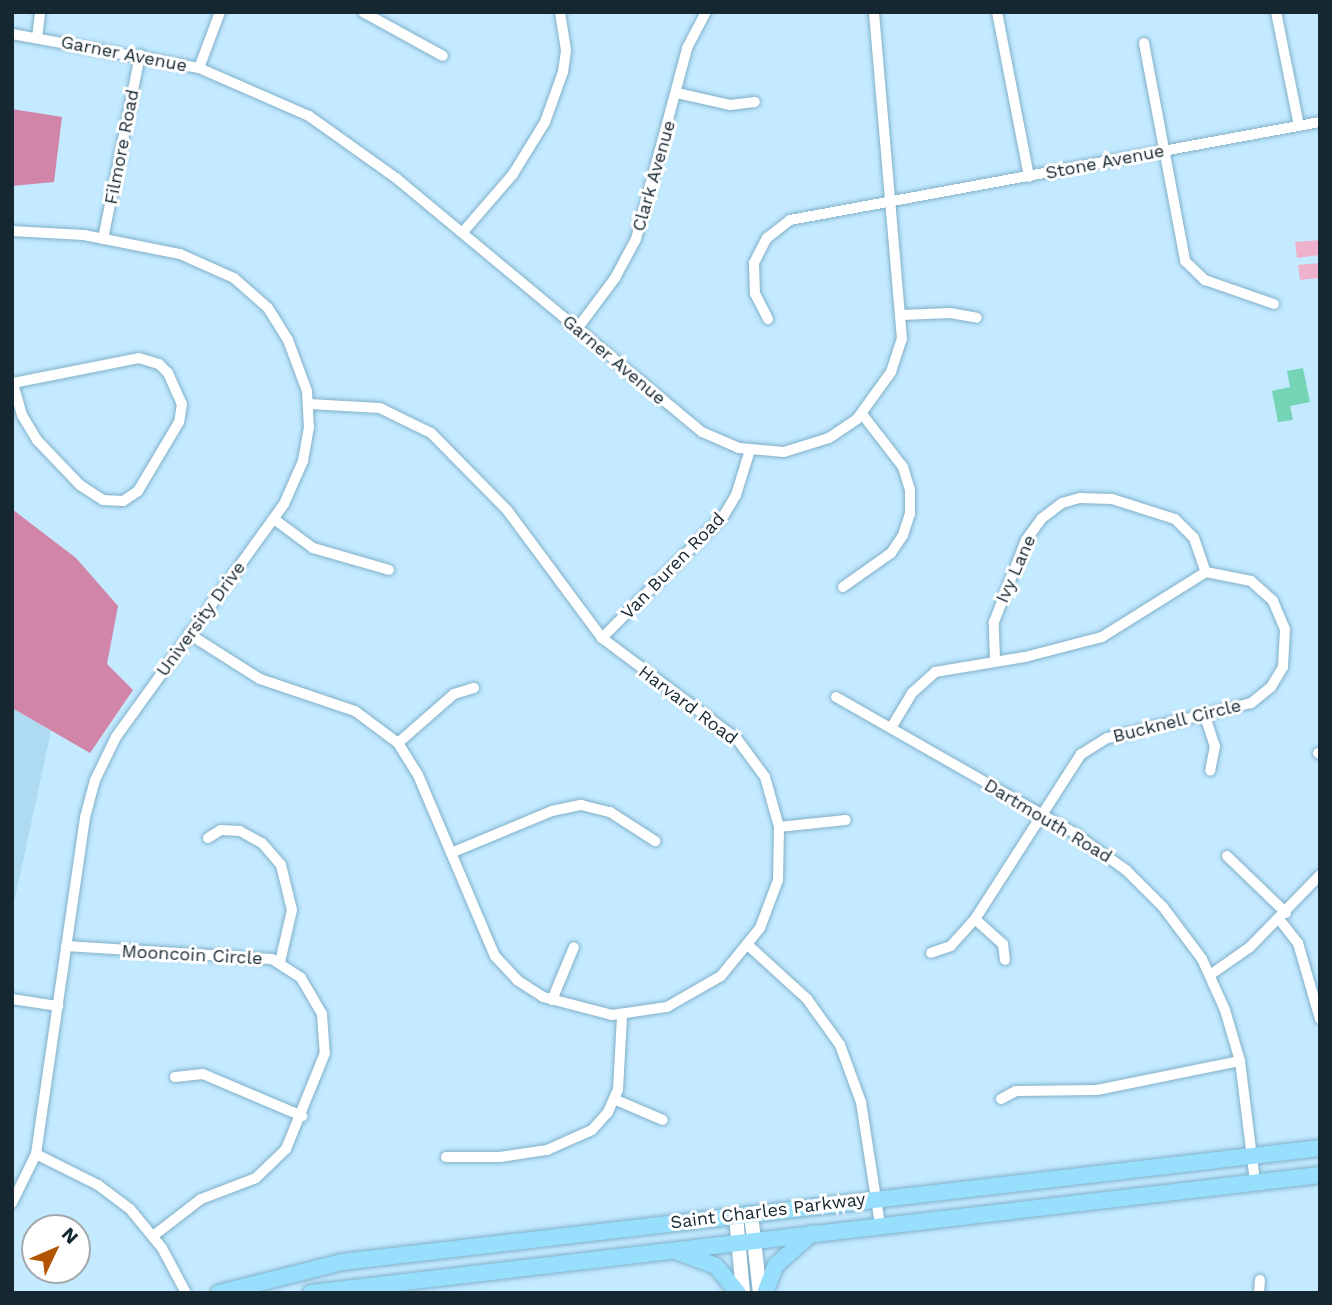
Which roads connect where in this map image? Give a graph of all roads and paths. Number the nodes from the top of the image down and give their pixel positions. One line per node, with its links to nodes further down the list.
1 (40, 12): 10 (street)
2 (220, 12): 14 (street)
3 (363, 12): 13 (street)
4 (560, 12): 23 (street)
5 (706, 12): 15 (street, Clark Avenue)
6 (874, 12): 21 (street, Garner Avenue)
7 (997, 12): 20 (street)
8 (1276, 12): 18 (street)
9 (12, 34): 10 (street, Garner Avenue)
10 (37, 38): 12 (street, Garner Avenue)
11 (1144, 43): 19 (street)
12 (140, 55): 14 (street, Garner Avenue); 24 (street, Filmore Road)
13 (443, 56)
14 (199, 68): 23 (street, Garner Avenue)
15 (677, 93): 16 (street); 29 (street, Clark Avenue)
16 (755, 102)
17 (1320, 122): 18 (street, Stone Avenue)
18 (1299, 126): 19 (street, Stone Avenue)
19 (1162, 151): 20 (street, Stone Avenue); 25 (street)
20 (1029, 177): 21 (street, Stone Avenue)
21 (891, 202): 26 (street, Garner Avenue); 28 (street, Stone Avenue)
22 (12, 231): 24 (street, University Drive)
23 (463, 232): 29 (street, Garner Avenue)
24 (103, 239): 31 (street, University Drive)
25 (1274, 304)
26 (902, 315): 27 (street); 32 (street, Garner Avenue)
27 (977, 318)
28 (768, 319)
29 (577, 329): 33 (street, Garner Avenue)
30 (13, 381): 30 (street)
31 (309, 404): 34 (street, University Drive); 39 (street, Harvard Road)
32 (862, 414): 33 (street, Garner Avenue); 37 (street)
33 (750, 450): 39 (street, Van Buren Road)
34 (274, 519): 35 (street); 38 (street, University Drive)
35 (389, 570)
36 (1206, 572): 40 (street); 40 (street, Ivy Lane); 43 (street, Bucknell Circle)
37 (843, 587)
38 (189, 634): 45 (street, Harvard Road); 57 (street, University Drive)
39 (602, 638): 49 (street, Harvard Road)
40 (995, 660): 44 (street)
41 (474, 688): 45 (street)
42 (836, 697): 44 (street, Dartmouth Road)
43 (1205, 716): 46 (street); 47 (street, Bucknell Circle)
44 (891, 728): 47 (street, Dartmouth Road)
45 (398, 743): 52 (street, Harvard Road)
46 (1210, 771)
47 (1042, 816): 56 (street, Bucknell Circle); 63 (street, Dartmouth Road)
48 (846, 820): 49 (street)
49 (779, 827): 58 (street, Harvard Road)
50 (208, 838): 62 (street)
51 (655, 841): 52 (street)
52 (451, 853): 65 (street, Harvard Road)
53 (1227, 856): 55 (street)
54 (1320, 875): 55 (street)
55 (1282, 916): 63 (street); 68 (street)
56 (975, 919): 60 (street, Bucknell Circle); 61 (street)
57 (66, 946): 62 (street, Mooncoin Circle); 66 (street, University Drive)
58 (749, 946): 67 (street, Harvard Road); 81 (street)
59 (574, 947): 65 (street)
60 (931, 953)
61 (1005, 960)
62 (280, 962): 73 (street, Mooncoin Circle)
63 (1210, 975): 69 (street, Dartmouth Road)
64 (12, 999): 66 (street)
65 (552, 1000): 67 (street, Harvard Road)
66 (58, 1006): 76 (street, University Drive)
67 (622, 1016): 71 (street)
68 (1320, 1019)
69 (1240, 1061): 72 (street); 77 (street, Dartmouth Road)
70 (175, 1077): 73 (street)
71 (614, 1099): 74 (street); 78 (street)
72 (1001, 1099)
73 (302, 1116): 86 (street, Mooncoin Circle)
74 (663, 1120)
75 (1320, 1148): 77 (main road, Saint Charles Parkway)
76 (36, 1154): 82 (street, University Drive); 86 (street)
77 (1251, 1154): 80 (street, Dartmouth Road); 81 (main road, Saint Charles Parkway)
78 (446, 1157)
79 (1320, 1175): 80 (main road, Saint Charles Parkway)
80 (1255, 1182): 84 (main road, Saint Charles Parkway)
81 (875, 1197): 83 (main road, Saint Charles Parkway); 84 (street)
82 (12, 1203)
83 (743, 1214): 87 (street); 91 (main road, Saint Charles Parkway)
84 (880, 1225): 85 (main road, Saint Charles Parkway)
85 (812, 1233): 87 (main road, Saint Charles Parkway); 94 (main road)
86 (153, 1236): 90 (street)
87 (746, 1240): 88 (main road, Saint Charles Parkway); 93 (street); 94 (street)
88 (669, 1250): 92 (main road, Saint Charles Parkway); 93 (main road)
89 (1260, 1280): 95 (street)
90 (187, 1293)
91 (219, 1293)
92 (311, 1293)
93 (740, 1293)
94 (762, 1293)
95 (1259, 1293)

